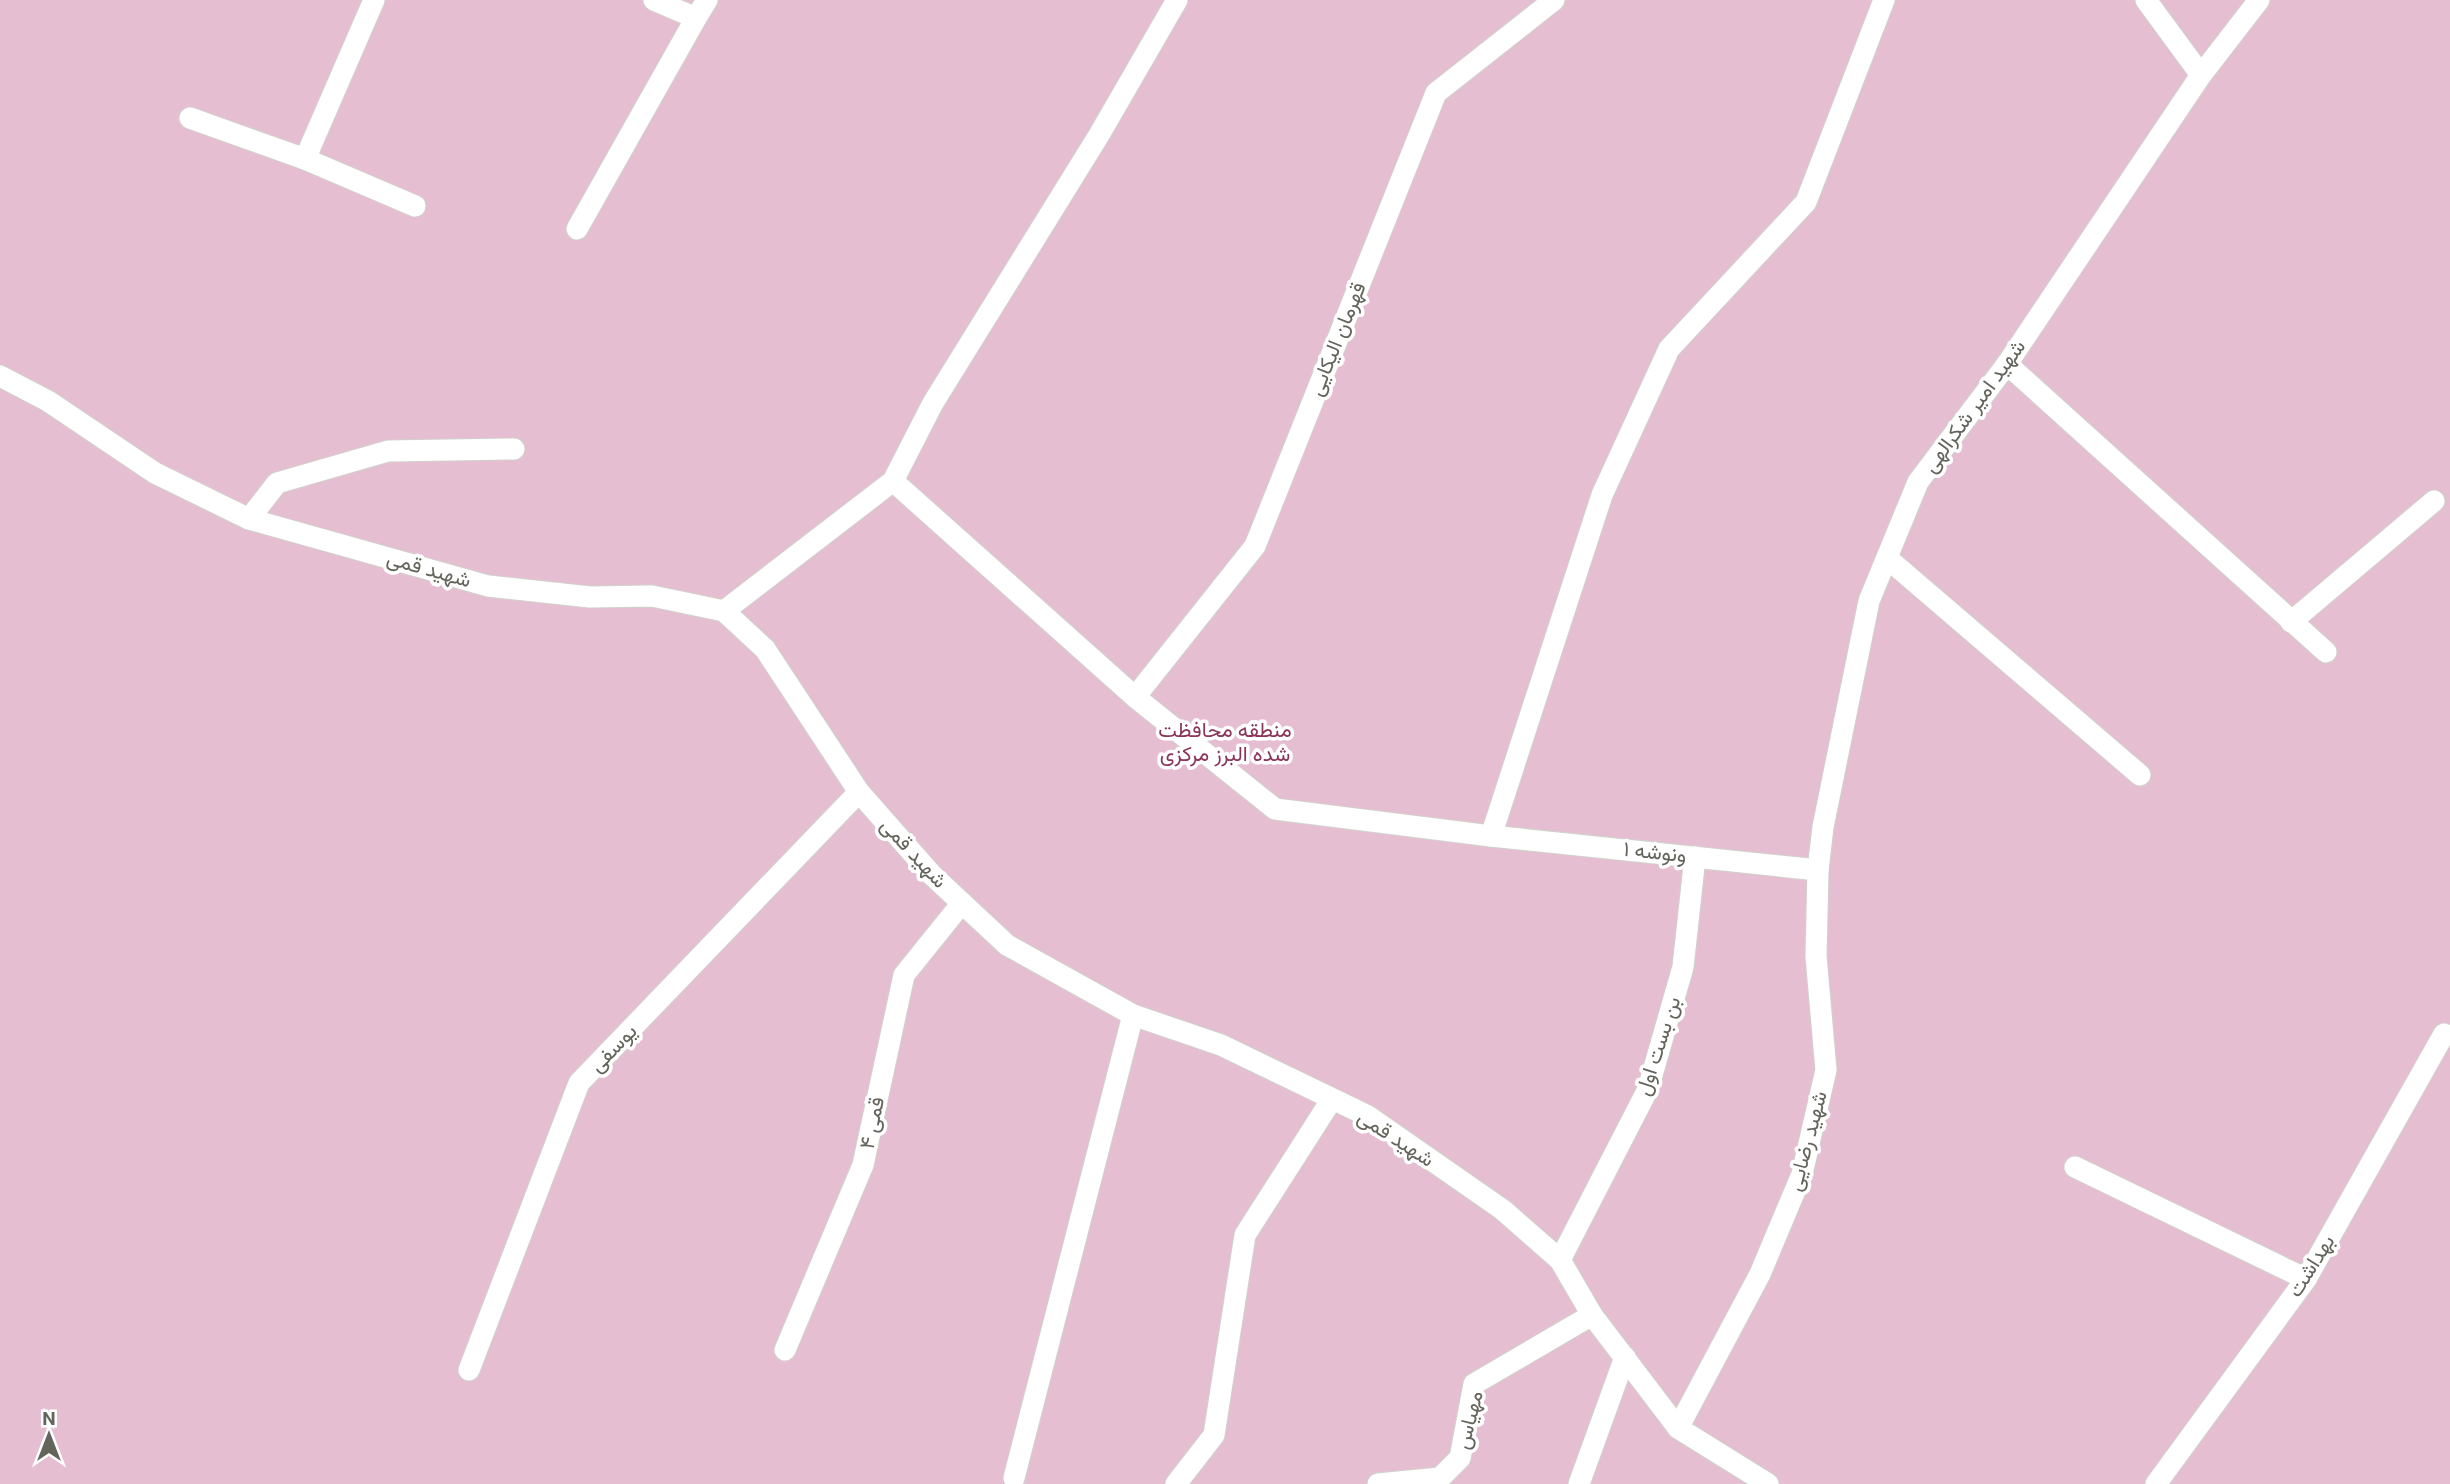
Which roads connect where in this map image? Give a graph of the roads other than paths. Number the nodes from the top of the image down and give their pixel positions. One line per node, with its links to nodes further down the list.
1 (374, 0): 11 (street)
2 (654, 0): 8 (street)
3 (1177, 0): 17 (street)
4 (1554, 0): 24 (street, قهرمان الیکایی)
5 (1884, 0): 27 (street)
6 (2146, 0): 9 (street)
7 (2259, 0): 9 (street, شهید امیر شکرالهی)
8 (702, 9): 13 (street)
9 (2201, 75): 14 (street, شهید امیر شکرالهی)
10 (190, 118): 11 (street)
11 (305, 159): 12 (street)
12 (415, 206)
13 (577, 229)
14 (2007, 363): 20 (street, شهید امیر شکرالهی); 22 (street)
15 (0, 376): 19 (street, شهید قمی)
16 (514, 449): 19 (street)
17 (893, 481): 21 (street); 24 (street, ونوشه ۱)
18 (2434, 501): 22 (street)
19 (249, 519): 21 (street, شهید قمی)
20 (1887, 558): 25 (street); 29 (street, شهید امیر شکرالهی)
21 (724, 611): 26 (street, شهید قمی)
22 (2291, 622): 23 (street)
23 (2326, 652)
24 (1135, 697): 27 (street, ونوشه ۱)
25 (2140, 775)
26 (859, 792): 30 (street, شهید قمی); 40 (street, یوسفی)
27 (1491, 836): 28 (street, ونوشه ۱)
28 (1695, 857): 29 (street, ونوشه ۱); 35 (street, بن بست اول)
29 (1818, 870): 41 (street, شهید رضایی)
30 (962, 903): 31 (street, شهید قمی); 38 (street, قمی ۴)
31 (1133, 1016): 33 (street, شهید قمی); 42 (street)
32 (2444, 1034): 36 (street, بهداشت)
33 (1332, 1098): 35 (street, شهید قمی); 43 (street)
34 (2075, 1167): 36 (street)
35 (1560, 1260): 37 (street, شهید قمی)
36 (2306, 1279): 47 (street, بهداشت)
37 (1592, 1315): 39 (street, شهید قمی); 44 (street, مهیاس)
38 (785, 1350)
39 (1625, 1357): 41 (street, شهید قمی); 45 (street)
40 (469, 1370)
41 (1678, 1428): 46 (street, شهید قمی)
42 (1014, 1478)
43 (1176, 1484)
44 (1378, 1484)
45 (1580, 1484)
46 (1768, 1484)
47 (2156, 1484)

